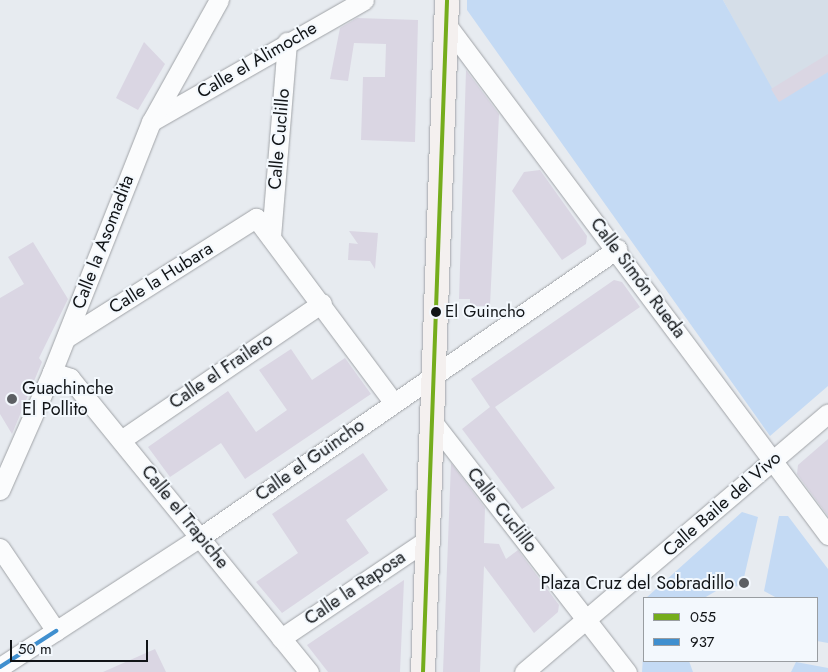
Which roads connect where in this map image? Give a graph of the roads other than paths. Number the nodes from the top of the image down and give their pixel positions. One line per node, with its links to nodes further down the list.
1 (219, 0): 6 (street, Calle la Asomadita)
2 (364, 0): 5 (street, Calle el Alimoche)
3 (447, 0): 4 (main road)
4 (446, 24): 8 (street, Calle Simón Rueda); 12 (main road)
5 (287, 42): 6 (street, Calle el Alimoche); 7 (street, Calle Cuclillo)
6 (151, 122): 10 (street, Calle la Asomadita)
7 (271, 237): 9 (street); 10 (street, Calle la Hubara)
8 (617, 249): 12 (street, Calle el Guincho); 17 (street, Calle Simón Rueda)
9 (322, 303): 13 (street); 16 (street, Calle el Frailero)
10 (66, 338): 11 (street, Calle la Asomadita)
11 (52, 372): 16 (street, Calle el Trapiche); 18 (street, Calle la Asomadita)
12 (432, 376): 13 (street, Calle el Guincho); 15 (main road)
13 (393, 402): 20 (street, Calle el Guincho)
14 (828, 413): 17 (street, Calle Baile del Vivo)
15 (432, 420): 21 (main road); 23 (street, Calle Cuclillo)
16 (121, 440): 20 (street, Calle el Trapiche)
17 (774, 460): 19 (street, Calle Simón Rueda); 23 (street, Calle Baile del Vivo)
18 (0, 490)
19 (828, 535)
20 (202, 536): 24 (street, Calle el Guincho); 25 (street, Calle el Trapiche)
21 (430, 538): 25 (street, Calle la Raposa); 28 (main road)
22 (0, 548): 24 (street)
23 (588, 620): 29 (street, Calle Baile del Vivo); 30 (street, Calle Cuclillo)
24 (56, 631): 26 (street, Calle el Guincho)
25 (281, 638): 27 (street, Calle el Trapiche)
26 (0, 667)
27 (309, 672)
28 (423, 672)
29 (524, 672)
30 (627, 672)

